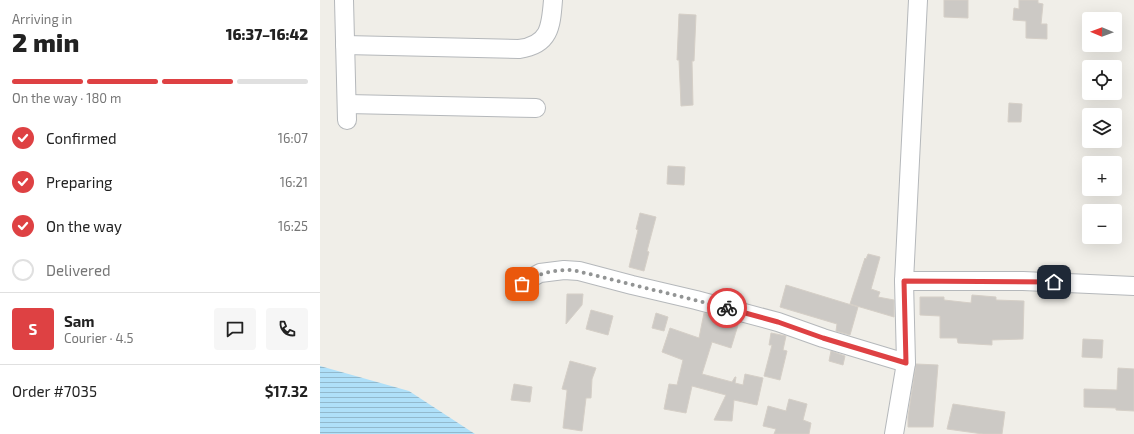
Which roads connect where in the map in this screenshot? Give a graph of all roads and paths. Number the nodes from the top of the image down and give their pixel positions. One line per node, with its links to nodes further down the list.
1 (344, 0): 4 (street)
2 (553, 0): 4 (street)
3 (918, 0): 6 (street)
4 (345, 45): 5 (street)
5 (536, 108)
6 (904, 281): 8 (street); 9 (street)
7 (522, 284): 9 (street)
8 (1134, 286)
9 (906, 363): 10 (street)
10 (894, 434)

